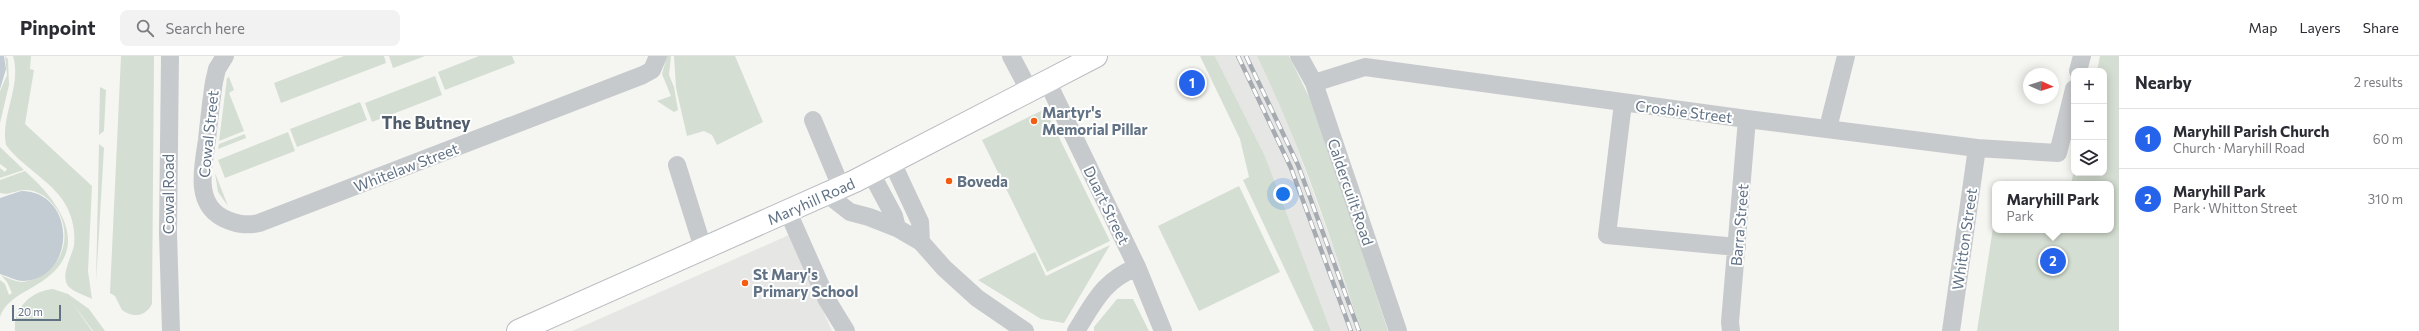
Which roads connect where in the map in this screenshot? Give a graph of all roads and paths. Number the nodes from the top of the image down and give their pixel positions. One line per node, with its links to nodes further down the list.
1 (170, 56): 30 (street, Cowal Road)
2 (225, 56): 23 (street, Cowal Street)
3 (658, 56): 23 (street, Whitelaw Street)
4 (1011, 56): 11 (street, Duart Street)
5 (1096, 56): 11 (main road, Maryhill Road)
6 (1300, 56): 10 (street, Caldercuilt Road)
7 (1846, 56): 16 (street)
8 (2082, 56): 9 (street)
9 (2079, 68)
10 (1314, 83): 13 (street, Crosbie Street); 36 (street, Caldercuilt Road)
11 (1038, 86): 18 (main road, Maryhill Road); 28 (street, Duart Street)
12 (2071, 101): 17 (street, Crosbie Street)
13 (1623, 104): 14 (street, Crosbie Street); 26 (street)
14 (1747, 119): 16 (street, Crosbie Street); 26 (street, Barra Street)
15 (813, 120): 21 (street)
16 (1828, 128): 17 (street, Crosbie Street)
17 (1977, 148): 38 (street, Whitton Street)
18 (892, 162): 20 (main road, Maryhill Road); 25 (street)
19 (677, 165): 27 (street)
20 (871, 173): 21 (main road, Maryhill Road); 24 (street)
21 (834, 191): 22 (main road, Maryhill Road); 24 (street)
22 (788, 212): 27 (main road, Maryhill Road); 32 (street)
23 (259, 223)
24 (897, 228): 25 (street)
25 (921, 242): 33 (street)
26 (1737, 247): 37 (street, Barra Street)
27 (703, 248): 29 (main road, Maryhill Road)
28 (1137, 267): 34 (street); 35 (street, Duart Street)
29 (545, 326): 31 (main road, Maryhill Road)
30 (171, 331)
31 (518, 331)
32 (846, 331)
33 (1025, 331)
34 (1076, 331)
35 (1163, 331)
36 (1398, 331)
37 (1731, 331)
38 (1951, 331)

